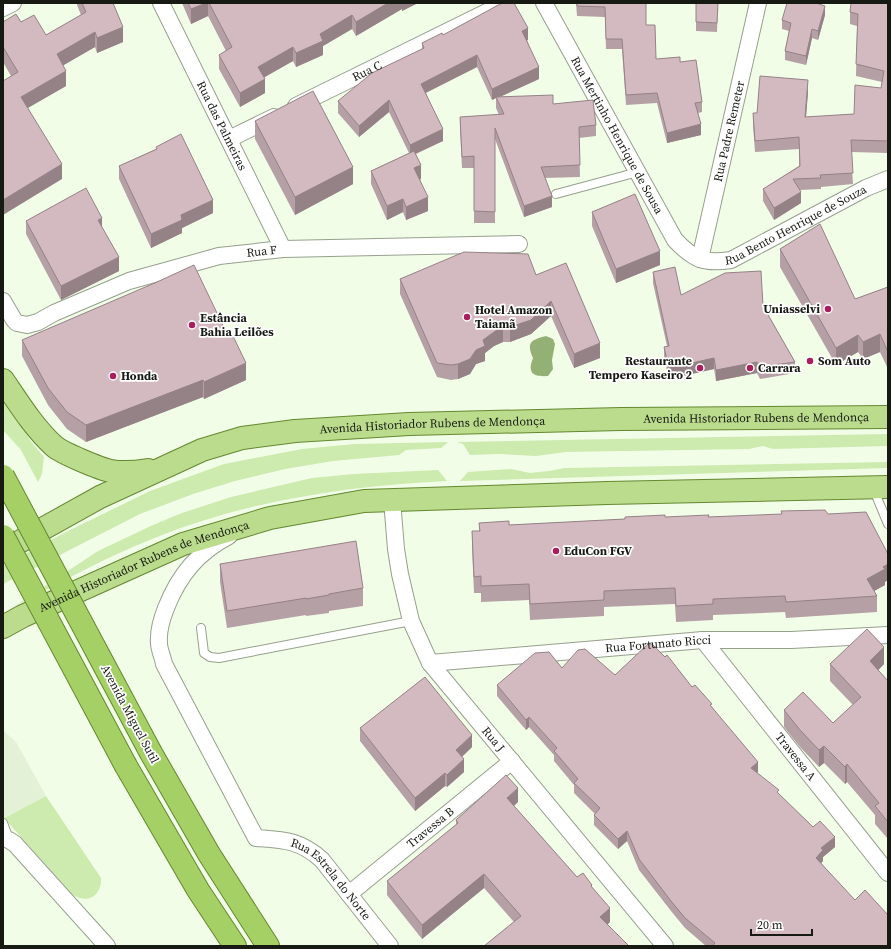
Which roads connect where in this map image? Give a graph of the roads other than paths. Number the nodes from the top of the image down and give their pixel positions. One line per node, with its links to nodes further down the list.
1 (13, 3): 6 (street)
2 (161, 3): 7 (street, Rua das Palmeiras)
3 (506, 3): 7 (street, Rua C)
4 (544, 3): 8 (street, Rua Mertinho Henrique de Sousa)
5 (758, 3): 13 (street, Rua Padre Remeter)
6 (3, 8)
7 (228, 140): 12 (street, Rua das Palmeiras)
8 (638, 172): 10 (lane); 13 (street, Rua Mertinho Henrique de Sousa)
9 (888, 179): 13 (street, Rua Bento Henrique de Souza)
10 (556, 194)
11 (519, 244): 12 (street, Rua F)
12 (283, 249): 14 (street, Rua F)
13 (700, 259)
14 (3, 301)
15 (3, 380): 17 (main road)
16 (888, 417): 17 (main road, Avenida Historiador Rubens de Mendonça)
17 (165, 467): 24 (main road, Avenida Historiador Rubens de Mendonça)
18 (3, 476): 38 (highway, Avenida Miguel Sutil, bridge)
19 (880, 488): 20 (main road, Avenida Historiador Rubens de Mendonça); 22 (lane)
20 (392, 500): 21 (main road, Avenida Historiador Rubens de Mendonça); 25 (street, Rua J)
21 (270, 518): 26 (main road, Avenida Historiador Rubens de Mendonça); 35 (street, Rua Estrela do Norte)
22 (888, 524)
23 (3, 536): 37 (highway, bridge)
24 (3, 551)
25 (411, 621): 27 (lane); 30 (street, Rua J)
26 (3, 627)
27 (201, 628)
28 (888, 635): 29 (street, Rua Fortunato Ricci)
29 (703, 640): 30 (street, Rua Fortunato Ricci); 34 (street, Travessa A)
30 (430, 663): 31 (street, Rua J)
31 (512, 761): 35 (street, Travessa B); 40 (street, Rua J)
32 (3, 824): 33 (lane)
33 (6, 839): 36 (street)
34 (888, 873)
35 (349, 894): 39 (street, Rua Estrela do Norte)
36 (107, 946)
37 (235, 946)
38 (268, 946)
39 (390, 946)
40 (664, 946)

